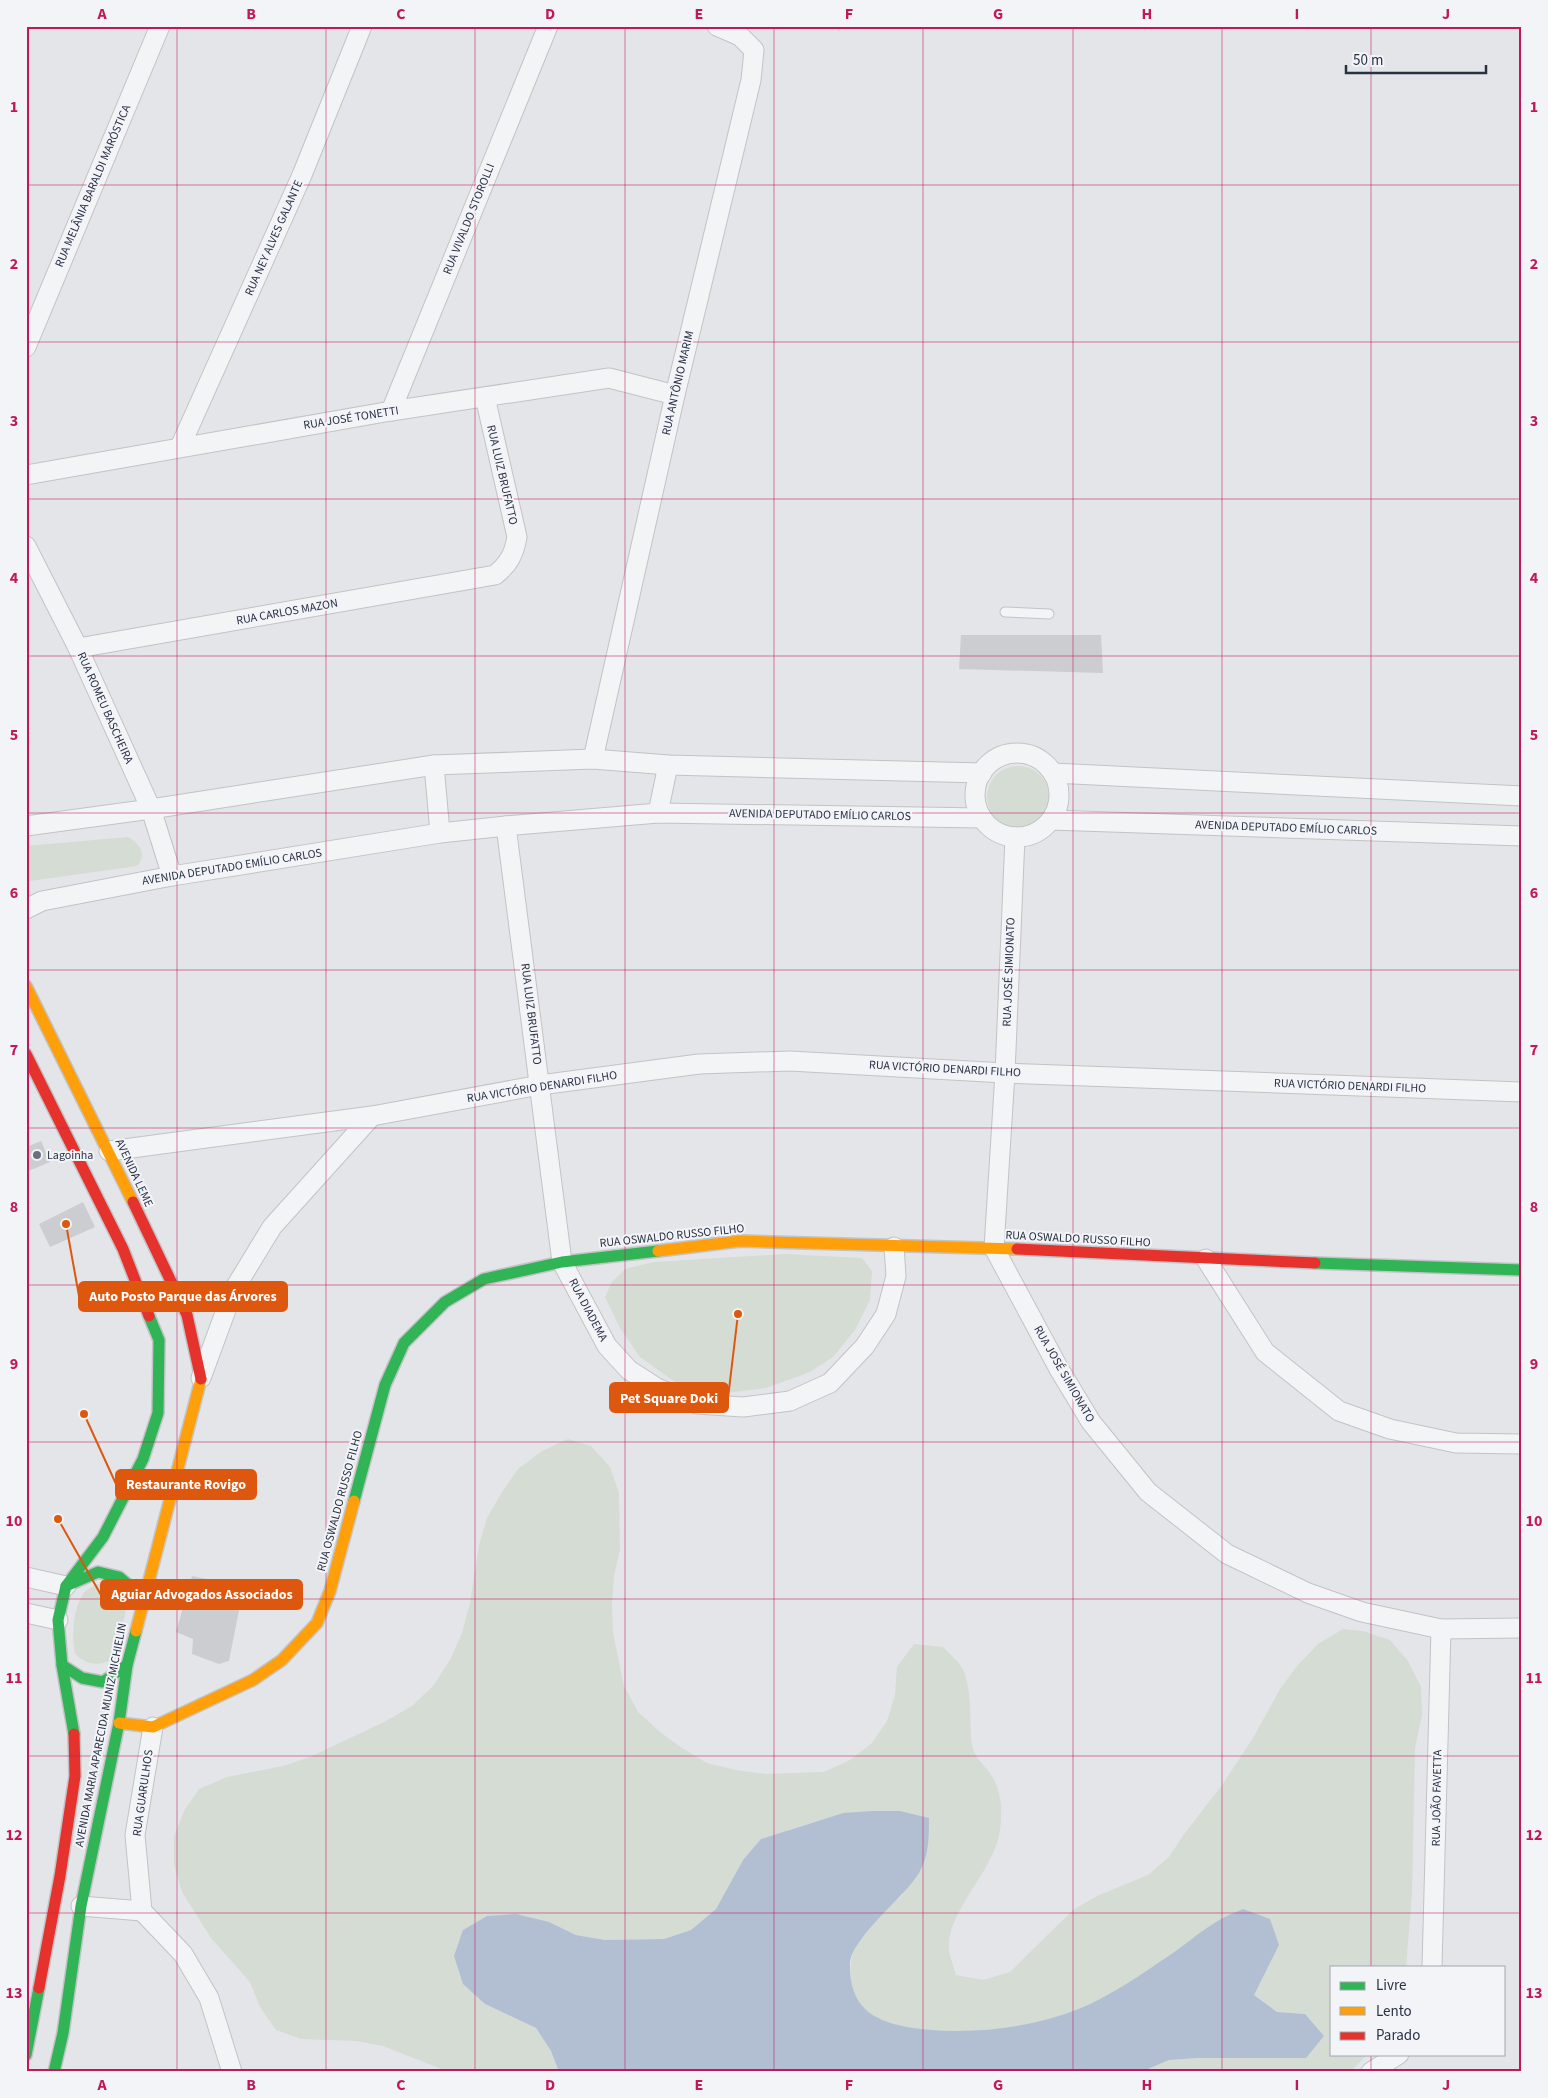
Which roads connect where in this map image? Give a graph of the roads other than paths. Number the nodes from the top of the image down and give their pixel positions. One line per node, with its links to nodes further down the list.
1 (160, 26): 5 (street, RUA MELÂNIA BARALDI MARÓSTICA)
2 (362, 26): 9 (street, RUA NEY ALVES GALANTE)
3 (548, 26): 8 (street, RUA VIVALDO STOROLLI)
4 (717, 26): 6 (street, RUA ANTÔNIO MARIM)
5 (26, 346)
6 (675, 395): 7 (street, RUA JOSÉ TONETTI); 16 (street, RUA ANTÔNIO MARIM)
7 (484, 397): 8 (street, RUA JOSÉ TONETTI); 12 (street, RUA LUIZ BRUFATTO)
8 (391, 411): 9 (street, RUA JOSÉ TONETTI)
9 (180, 447): 10 (street, RUA JOSÉ TONETTI)
10 (26, 475)
11 (26, 546): 15 (street, RUA ROMEU BASCHEIRA)
12 (496, 575): 15 (street, RUA CARLOS MAZON)
13 (1005, 612): 14 (lane)
14 (1049, 614)
15 (78, 648): 22 (street, RUA ROMEU BASCHEIRA)
16 (593, 759): 17 (street); 18 (street)
17 (434, 765): 22 (street); 28 (street)
18 (668, 765): 19 (street); 23 (street)
19 (982, 773): 20 (street); 24 (street)
20 (1053, 773): 21 (street); 25 (street)
21 (1522, 796)
22 (151, 809): 26 (street); 31 (street, RUA ROMEU BASCHEIRA)
23 (658, 813): 24 (street, AVENIDA DEPUTADO EMÍLIO CARLOS); 27 (street, AVENIDA DEPUTADO EMÍLIO CARLOS)
24 (982, 818): 30 (street)
25 (1051, 820): 29 (street, AVENIDA DEPUTADO EMÍLIO CARLOS); 30 (street)
26 (26, 826)
27 (506, 826): 28 (street, AVENIDA DEPUTADO EMÍLIO CARLOS); 36 (street, RUA LUIZ BRUFATTO)
28 (440, 833): 31 (street, AVENIDA DEPUTADO EMÍLIO CARLOS)
29 (1522, 836)
30 (1015, 837): 35 (street, RUA JOSÉ SIMIONATO)
31 (172, 876): 32 (street, AVENIDA DEPUTADO EMÍLIO CARLOS)
32 (26, 909)
33 (26, 986): 39 (street, AVENIDA LEME)
34 (26, 1054): 48 (street, AVENIDA MARIA APARECIDA MUNIZ MICHIELIN)
35 (1005, 1073): 36 (street, RUA VICTÓRIO DENARDI FILHO); 37 (street, RUA VICTÓRIO DENARDI FILHO); 41 (street, RUA JOSÉ SIMIONATO)
36 (540, 1085): 38 (street, RUA VICTÓRIO DENARDI FILHO); 43 (street, RUA LUIZ BRUFATTO)
37 (1522, 1092)
38 (372, 1116): 39 (street, RUA VICTÓRIO DENARDI FILHO); 45 (street)
39 (109, 1151): 45 (street, AVENIDA LEME)
40 (894, 1247): 41 (street, RUA OSWALDO RUSSO FILHO); 43 (street, RUA OSWALDO RUSSO FILHO); 43 (street, RUA DIADEMA)
41 (994, 1248): 42 (street, RUA OSWALDO RUSSO FILHO); 53 (street, RUA JOSÉ SIMIONATO)
42 (1206, 1259): 44 (street, RUA OSWALDO RUSSO FILHO); 46 (street)
43 (562, 1262): 57 (street, RUA OSWALDO RUSSO FILHO)
44 (1522, 1270)
45 (201, 1378): 49 (street, AVENIDA MARIA APARECIDA MUNIZ MICHIELIN)
46 (1522, 1444)
47 (26, 1577): 48 (street)
48 (66, 1586): 49 (street); 51 (street, AVENIDA MARIA APARECIDA MUNIZ MICHIELIN)
49 (144, 1598): 55 (street, AVENIDA MARIA APARECIDA MUNIZ MICHIELIN)
50 (26, 1613): 51 (street)
51 (58, 1620): 54 (street, AVENIDA MARIA APARECIDA MUNIZ MICHIELIN)
52 (1522, 1628): 53 (street, RUA JOSÉ SIMIONATO)
53 (1441, 1629): 60 (street, RUA JOÃO FAVETTA)
54 (62, 1665): 55 (street); 61 (street, AVENIDA MARIA APARECIDA MUNIZ MICHIELIN)
55 (127, 1665): 56 (street, AVENIDA MARIA APARECIDA MUNIZ MICHIELIN)
56 (119, 1723): 57 (street); 58 (street, AVENIDA MARIA APARECIDA MUNIZ MICHIELIN)
57 (153, 1727): 59 (street, RUA GUARULHOS)
58 (81, 1906): 59 (street); 63 (street, AVENIDA MARIA APARECIDA MUNIZ MICHIELIN)
59 (142, 1911): 64 (street)
60 (1432, 1966)
61 (26, 2055)
62 (1396, 2056): 65 (street)
63 (54, 2072)
64 (232, 2072)
65 (1371, 2072)

